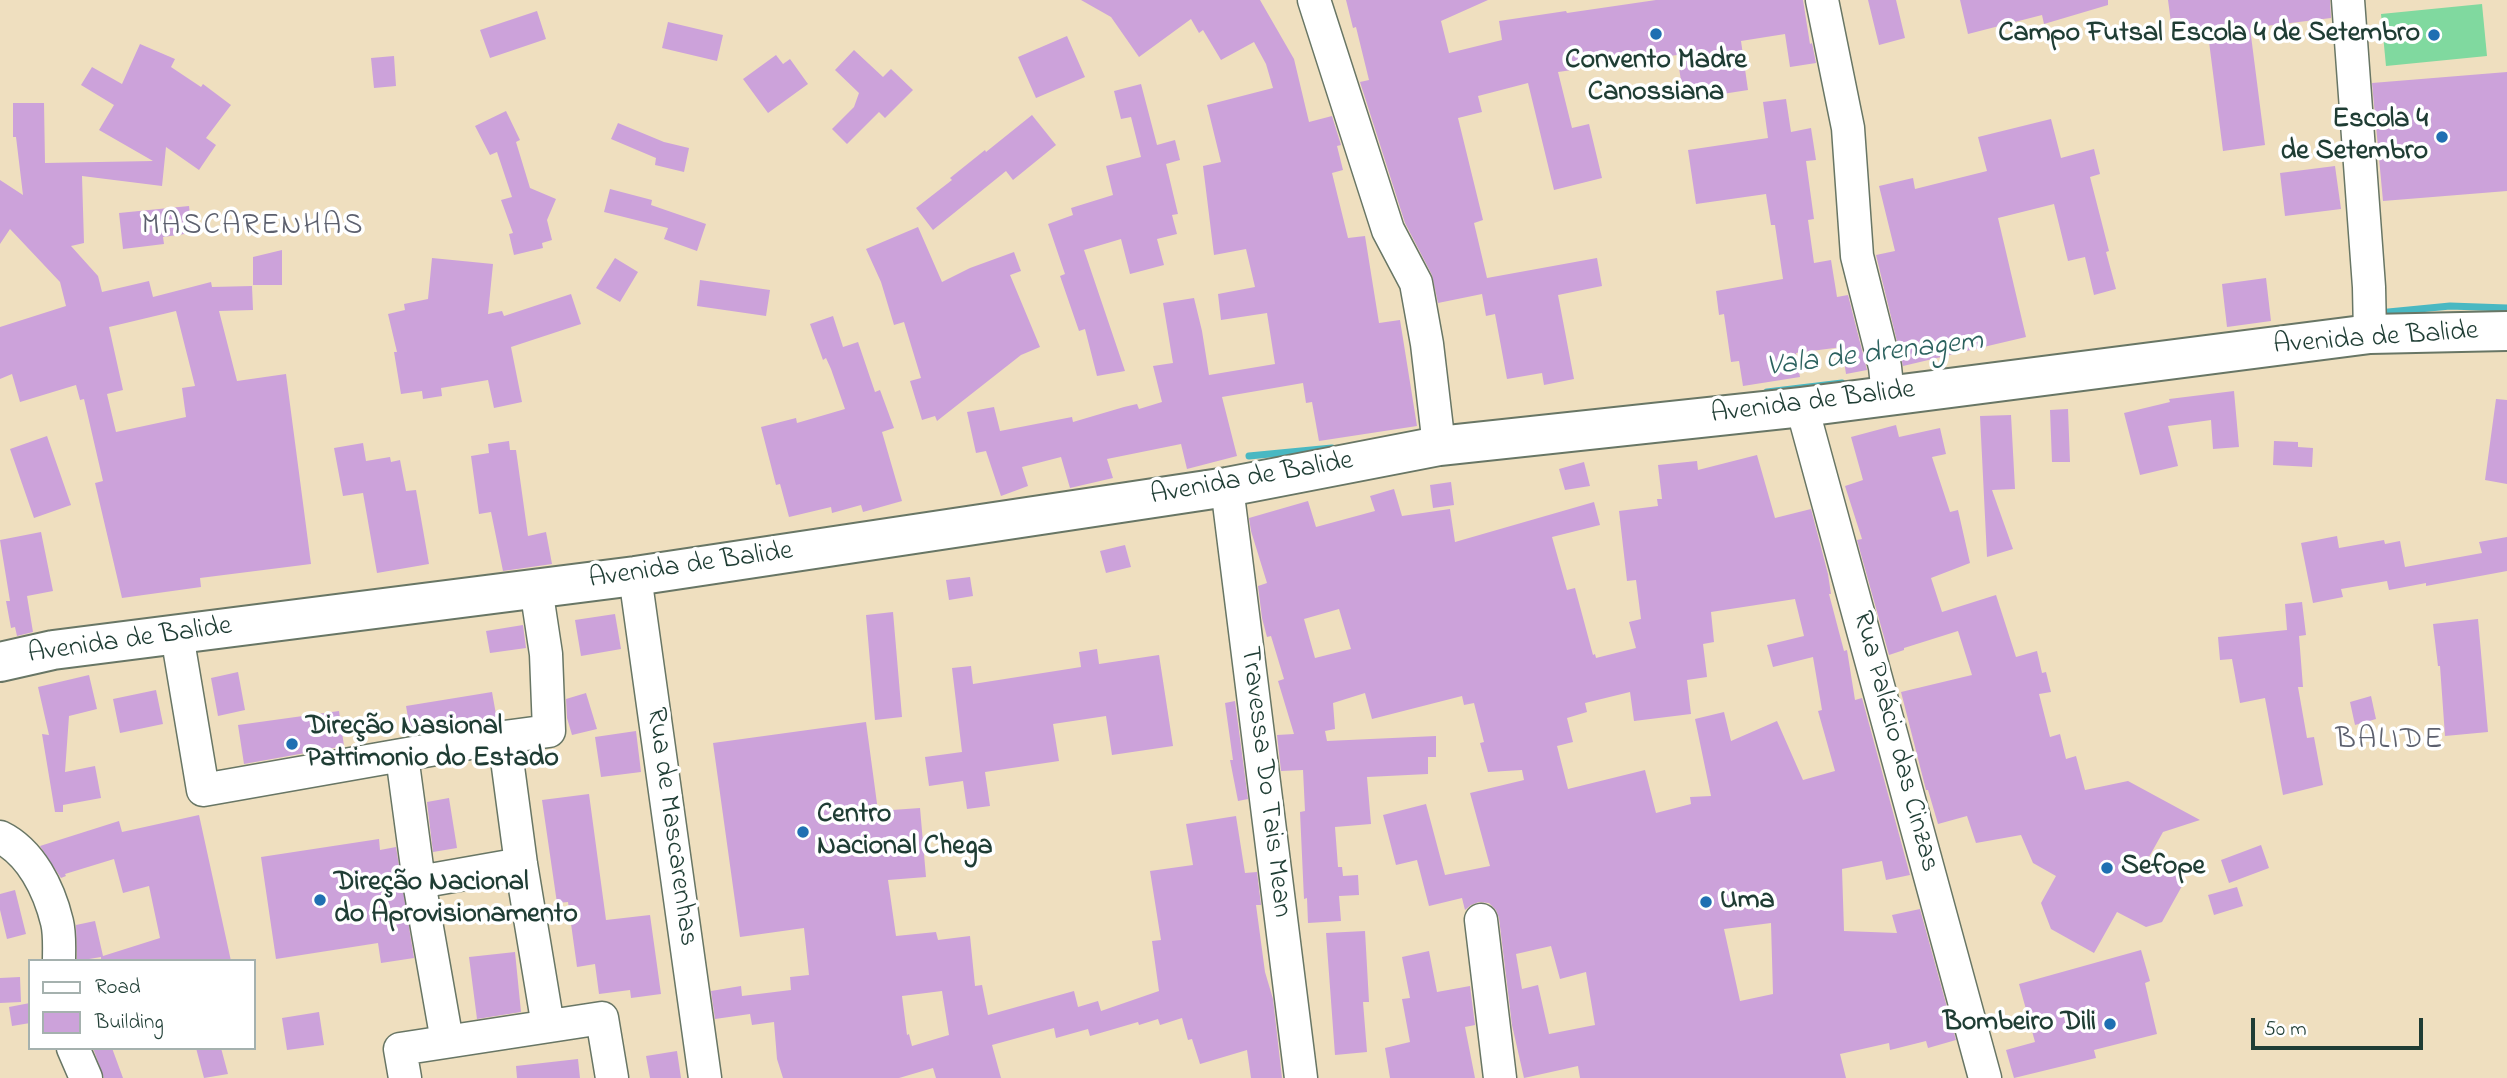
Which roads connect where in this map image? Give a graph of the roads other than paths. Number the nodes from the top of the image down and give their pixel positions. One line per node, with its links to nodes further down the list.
1 (1314, 0): 8 (street)
2 (1822, 0): 6 (street)
3 (2348, 0): 5 (street)
4 (2507, 331): 5 (main road, Avenida de Balide)
5 (2370, 334): 6 (main road, Avenida de Balide)
6 (1887, 382): 7 (main road, Avenida de Balide)
7 (1802, 407): 8 (main road, Avenida de Balide); 30 (street, Rua Palácio das Cinzas)
8 (1438, 435): 9 (main road, Avenida de Balide)
9 (1227, 486): 10 (main road, Avenida de Balide); 28 (street, Travessa Do Tais Mean)
10 (635, 576): 11 (main road, Avenida de Balide); 27 (street, Rua de Mascarenhas)
11 (536, 588): 12 (main road, Avenida de Balide); 14 (street)
12 (177, 635): 13 (main road, Avenida de Balide); 15 (street)
13 (0, 662)
14 (504, 737): 15 (street); 17 (street)
15 (402, 756): 18 (street)
16 (0, 836): 20 (street)
17 (522, 864): 18 (street); 21 (street)
18 (419, 882): 22 (street)
19 (1481, 919): 29 (street)
20 (59, 959)
21 (548, 1026): 22 (street); 26 (street)
22 (447, 1041): 25 (street)
23 (74, 1050): 24 (street)
24 (86, 1078)
25 (405, 1078)
26 (612, 1078)
27 (705, 1078)
28 (1301, 1078)
29 (1500, 1078)
30 (1985, 1078)

